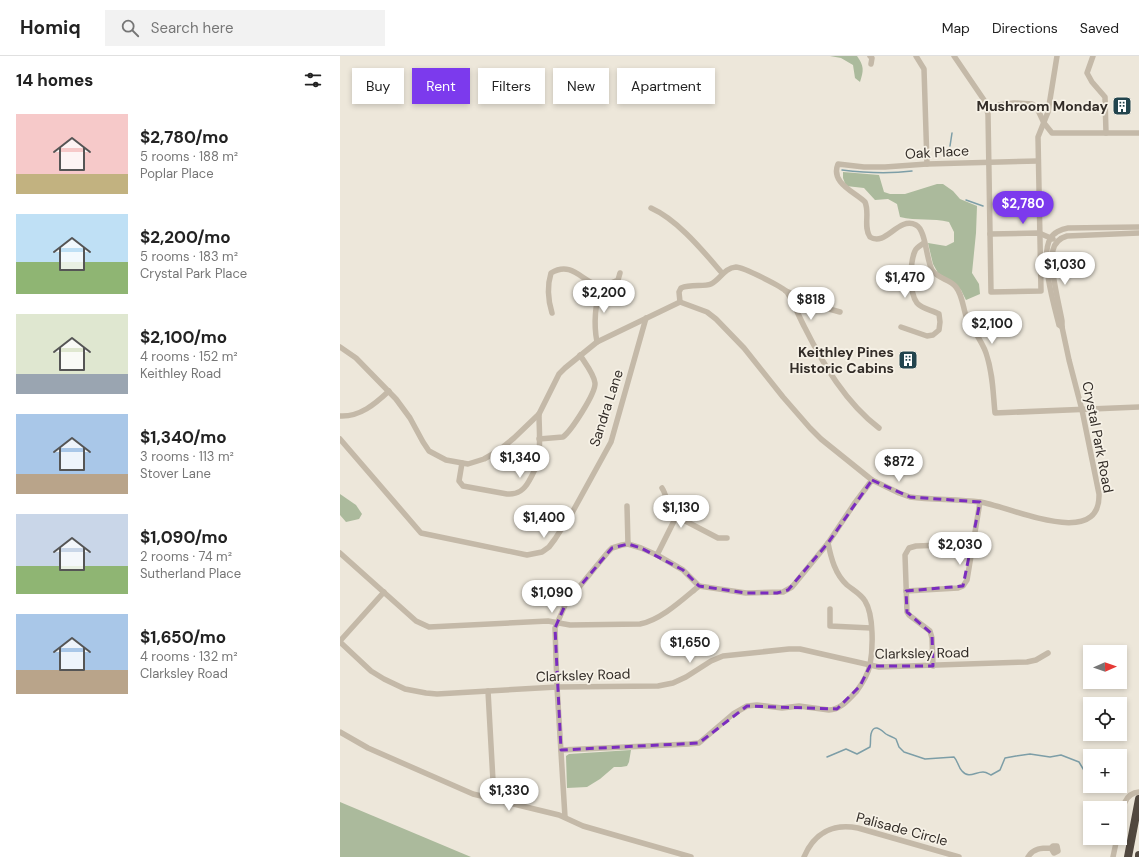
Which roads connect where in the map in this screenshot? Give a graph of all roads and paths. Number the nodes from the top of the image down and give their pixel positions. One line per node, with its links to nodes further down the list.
1 (870, 56): 6 (street)
2 (916, 56): 13 (street)
3 (954, 56): 7 (street)
4 (1057, 56): 8 (street)
5 (1093, 56): 10 (street)
6 (871, 64)
7 (988, 110): 8 (street); 12 (street)
8 (1044, 123): 10 (street); 11 (street)
9 (1139, 133): 10 (street)
10 (1106, 134)
11 (1038, 161): 12 (street, Oak Place); 16 (street)
12 (990, 162): 13 (street, Oak Place); 18 (street)
13 (927, 164): 21 (street, Oak Place)
14 (651, 208): 23 (street)
15 (1139, 227): 19 (street)
16 (1039, 233): 18 (street); 18 (street); 19 (street)
17 (1139, 233): 20 (street)
18 (990, 234)
19 (1051, 238): 20 (street); 31 (street, Crystal Park Road)
20 (1057, 242): 31 (street, Crystal Park Road)
21 (924, 243): 30 (street); 37 (street)
22 (620, 273): 24 (street)
23 (722, 273): 25 (street); 26 (street)
24 (600, 285): 28 (street); 32 (street)
25 (786, 291): 27 (street); 40 (street)
26 (680, 302): 29 (street); 44 (street, Crystal Park Road)
27 (840, 312)
28 (552, 313)
29 (646, 318): 32 (street); 41 (street, Sandra Lane)
30 (901, 327)
31 (1062, 327): 37 (street, Crystal Park Road)
32 (598, 342): 34 (street)
33 (340, 347): 35 (street)
34 (580, 356): 38 (street); 42 (street)
35 (389, 391): 39 (street); 43 (street)
36 (1139, 407): 37 (street)
37 (1082, 410): 46 (street, Crystal Park Road)
38 (539, 414): 42 (street); 43 (street)
39 (340, 416)
40 (879, 428)
41 (340, 439)
42 (539, 439): 43 (street)
43 (462, 464)
44 (872, 480): 46 (street, Crystal Park Road); 50 (street)
45 (662, 488): 48 (street)
46 (980, 502): 52 (street)
47 (627, 506): 51 (street)
48 (676, 518): 49 (street); 54 (street)
49 (727, 538)
50 (828, 543): 55 (street); 60 (street)
51 (628, 544): 54 (street); 59 (street)
52 (972, 544): 56 (street); 56 (street)
53 (340, 553): 57 (street)
54 (657, 555): 55 (street)
55 (699, 586): 59 (street)
56 (906, 591): 64 (street)
57 (384, 592): 59 (street); 61 (street)
58 (830, 609): 60 (street)
59 (558, 622): 65 (street)
60 (871, 628): 63 (street)
61 (340, 641): 66 (street, Clarksley Road)
62 (1048, 653): 64 (street, Clarksley Road)
63 (870, 666): 64 (street, Clarksley Road); 65 (street, Clarksley Road); 68 (street)
64 (933, 666)
65 (557, 687): 66 (street, Clarksley Road); 68 (street)
66 (488, 691): 70 (street)
67 (340, 732): 70 (street)
68 (561, 750): 73 (street)
69 (1139, 792): 71 (street)
70 (494, 799): 73 (street)
71 (1126, 801)
72 (1138, 804): 81 (highway)
73 (565, 817): 76 (street)
74 (1116, 845): 80 (street)
75 (1051, 848): 79 (street)
76 (691, 857)
77 (804, 857): 78 (street, Palisade Circle)
78 (959, 857)
79 (1028, 857)
80 (1113, 857)
81 (1128, 857)

